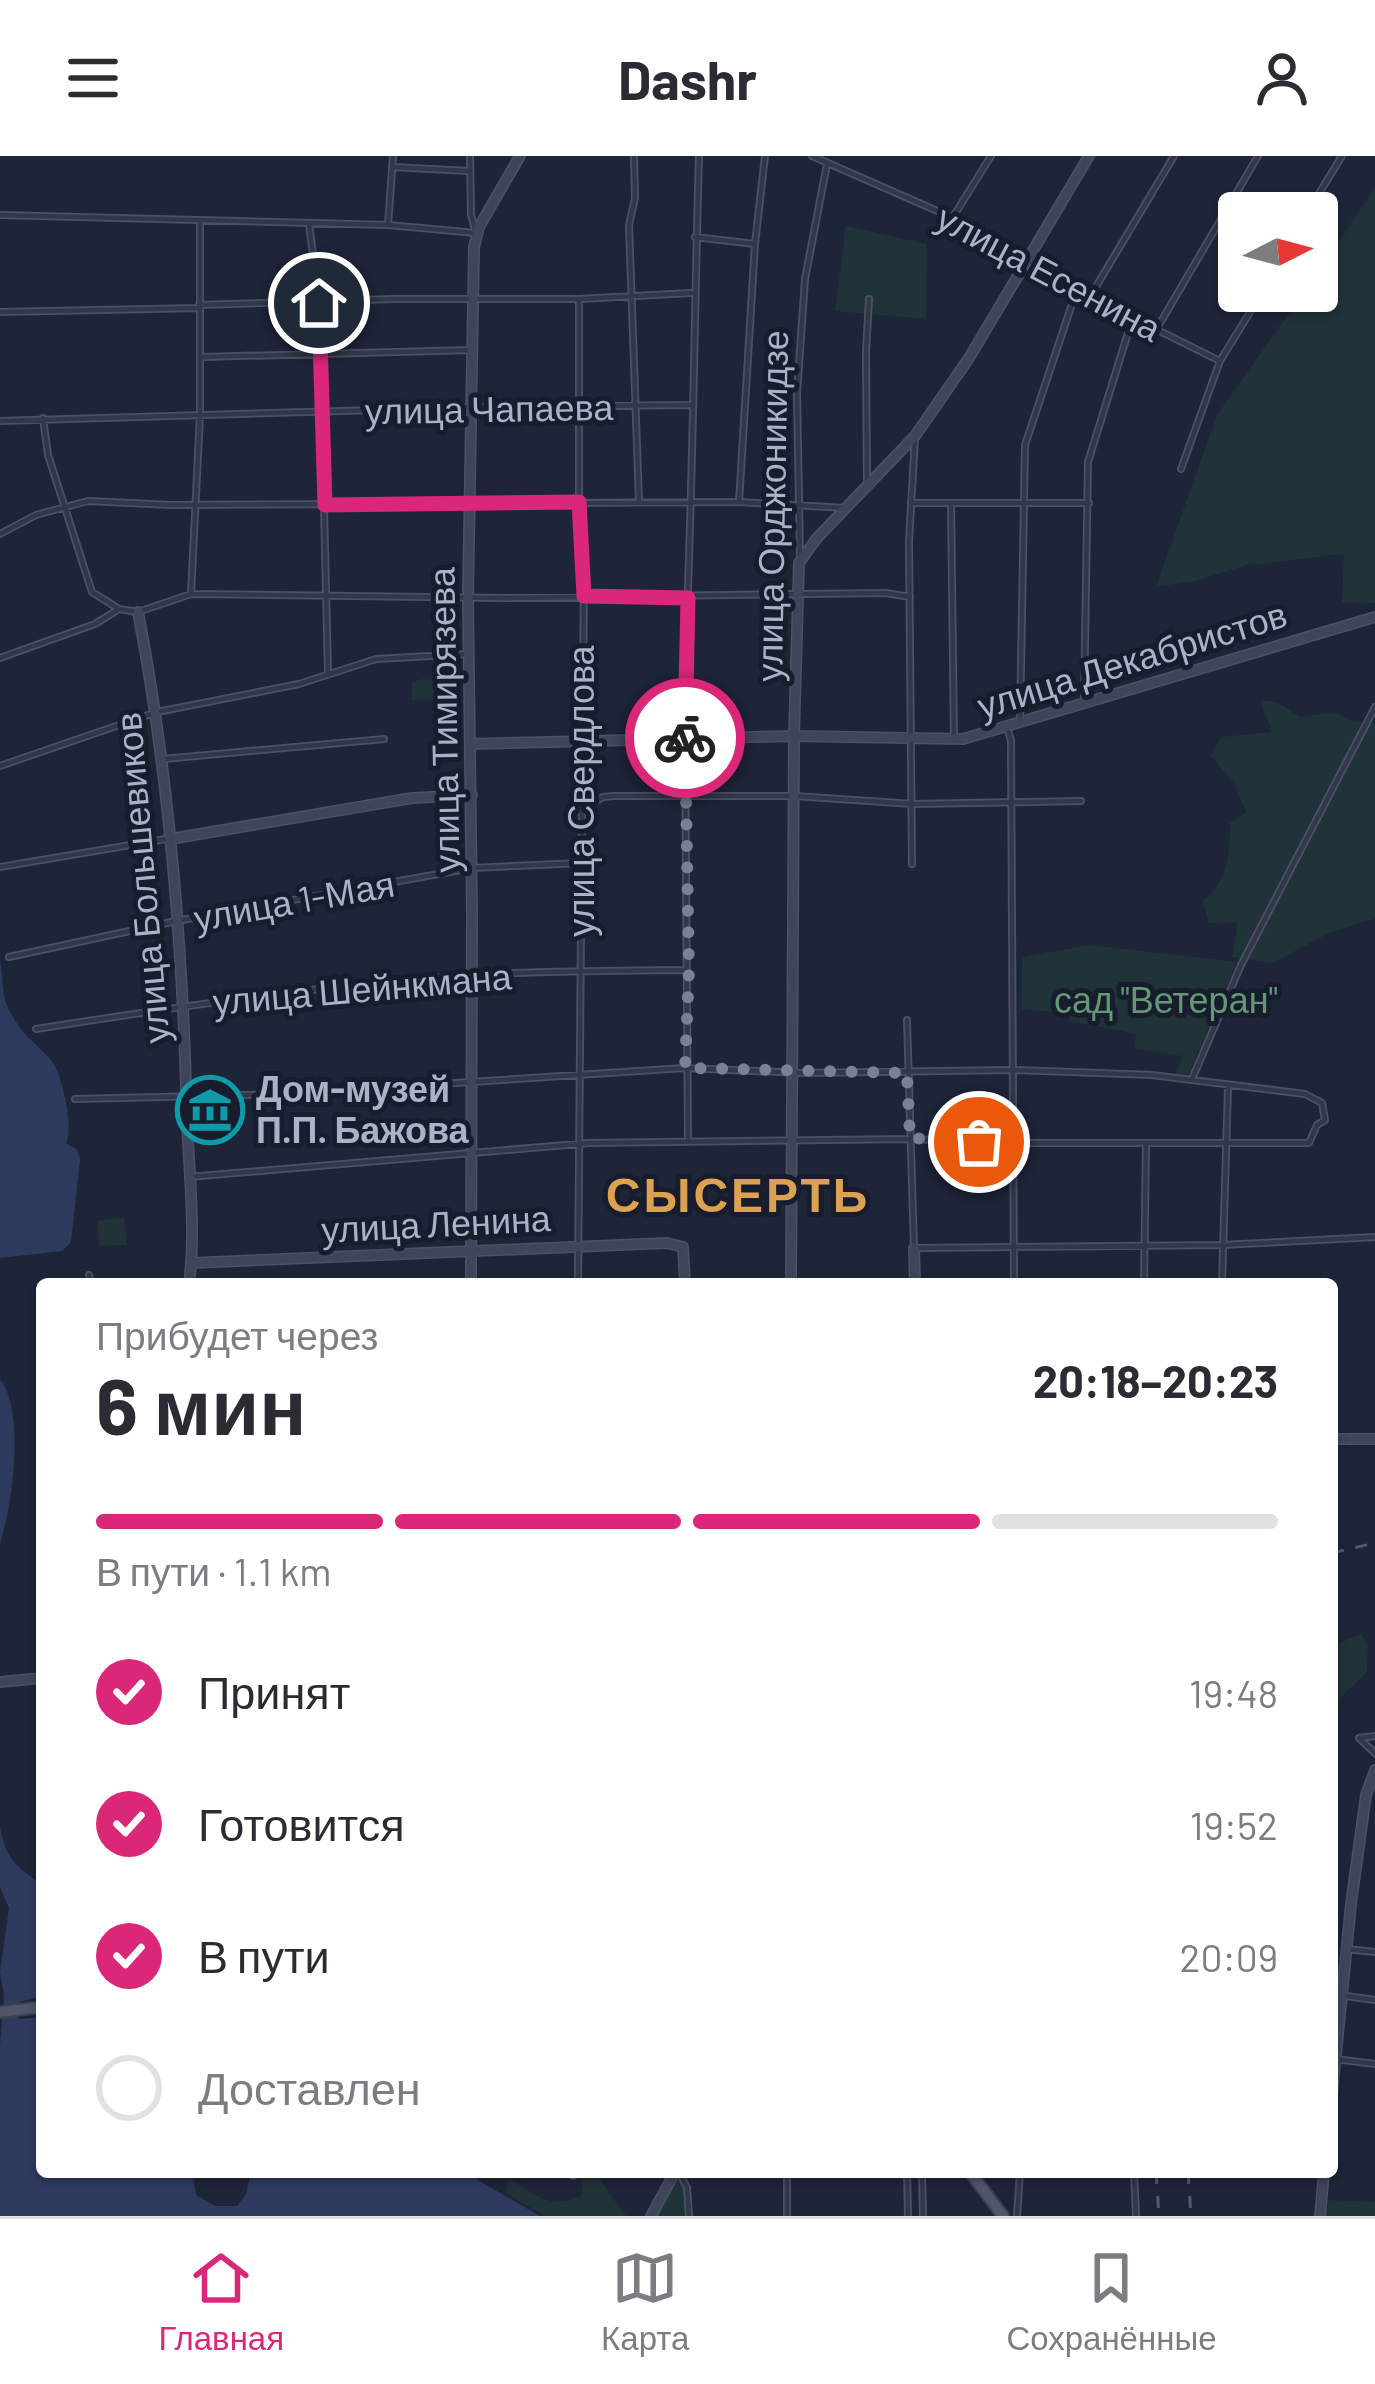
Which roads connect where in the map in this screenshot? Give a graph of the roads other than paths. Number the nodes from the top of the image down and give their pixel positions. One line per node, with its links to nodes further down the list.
1 (393, 156): 14 (street)
2 (470, 156): 15 (street, улица Тимирязева)
3 (520, 156): 22 (street)
4 (634, 156): 28 (street)
5 (699, 156): 23 (street)
6 (765, 156): 24 (street)
7 (812, 156): 13 (street, улица Есенина)
8 (1089, 156): 25 (street)
9 (1174, 156): 29 (street)
10 (1258, 156): 38 (street)
11 (1342, 156): 16 (street)
12 (988, 157): 18 (street)
13 (827, 164): 18 (street, улица Есенина); 65 (street, улица Орджоникидзе)
14 (392, 167): 15 (street); 21 (street)
15 (470, 171): 22 (street, улица Тимирязева)
16 (1320, 192)
17 (0, 215): 19 (street)
18 (953, 217): 25 (street, улица Есенина)
19 (200, 220): 20 (street); 34 (street)
20 (309, 224): 21 (street); 33 (street)
21 (388, 225): 22 (street)
22 (476, 233): 32 (street, улица Тимирязева)
23 (695, 237): 24 (street); 27 (street)
24 (755, 244): 57 (street)
25 (1028, 261): 26 (street, улица Есенина); 51 (street)
26 (1077, 289): 29 (street, улица Есенина); 60 (street)
27 (693, 292): 28 (street); 43 (street)
28 (633, 296): 30 (street); 44 (street)
29 (1090, 296): 37 (street, улица Есенина)
30 (579, 299): 32 (street); 46 (street, улица Свердлова)
31 (869, 299): 53 (street)
32 (473, 300): 33 (street); 39 (street, улица Тимирязева)
33 (319, 303): 34 (street); 40 (street)
34 (199, 306): 35 (street); 41 (street)
35 (0, 312)
36 (1250, 312): 42 (street)
37 (1133, 319): 38 (street, улица Есенина); 61 (street)
38 (1156, 331): 42 (street, улица Есенина)
39 (472, 350): 40 (street); 45 (street, улица Тимирязева)
40 (319, 353): 41 (street); 47 (street)
41 (199, 357): 48 (street)
42 (1220, 361): 52 (street)
43 (691, 405): 44 (street, улица Чапаева); 56 (street)
44 (635, 406): 46 (street, улица Чапаева); 55 (street)
45 (472, 407): 46 (street, улица Чапаева); 47 (street, улица Чапаева); 62 (street, улица Тимирязева)
46 (580, 408): 54 (street, улица Свердлова)
47 (320, 412): 48 (street, улица Чапаева); 64 (street)
48 (200, 415): 49 (street, улица Чапаева); 58 (street)
49 (43, 418): 50 (street, улица Чапаева); 67 (street)
50 (0, 421)
51 (915, 436): 53 (street); 59 (street)
52 (1181, 469)
53 (867, 487): 66 (street)
54 (579, 502): 55 (street); 62 (street); 72 (street, улица Свердлова)
55 (639, 502): 56 (street)
56 (690, 502): 57 (street); 76 (street)
57 (739, 502): 65 (street)
58 (197, 503): 64 (street); 67 (street); 70 (street)
59 (911, 503): 63 (street); 74 (street)
60 (1024, 503): 61 (street); 63 (street); 86 (street)
61 (1089, 503): 83 (street)
62 (471, 504): 64 (street); 73 (street, улица Тимирязева)
63 (951, 504): 91 (street)
64 (325, 505): 75 (street)
65 (796, 505): 66 (street); 69 (street, улица Орджоникидзе)
66 (846, 508): 69 (street)
67 (64, 509): 68 (street); 77 (street)
68 (0, 534)
69 (800, 563): 71 (street, улица Орджоникидзе)
70 (191, 594): 75 (street); 78 (street)
71 (797, 594): 74 (street); 76 (street); 88 (street, улица Орджоникидзе)
72 (584, 596): 73 (street); 76 (street); 92 (street, улица Свердлова)
73 (468, 597): 75 (street); 80 (street, улица Тимирязева)
74 (910, 597): 93 (street)
75 (326, 598): 82 (street)
76 (688, 598): 90 (street)
77 (118, 609): 78 (street); 81 (street)
78 (138, 612): 85 (street, улица Большевиков)
79 (1375, 617): 83 (street, улица Декабристов)
80 (468, 654): 82 (street); 94 (street, улица Тимирязева)
81 (0, 658)
82 (328, 674): 85 (street)
83 (1084, 703): 86 (street, улица Декабристов)
84 (1375, 706): 123 (street)
85 (157, 712): 95 (street, улица Большевиков); 96 (street)
86 (1020, 723): 87 (street, улица Декабристов)
87 (1007, 728): 91 (street, улица Декабристов); 100 (street)
88 (794, 736): 90 (street, улица Декабристов); 93 (street, улица Декабристов); 99 (street, улица Орджоникидзе)
89 (384, 739): 95 (street)
90 (685, 739): 92 (street, улица Декабристов); 98 (street)
91 (954, 739): 93 (street, улица Декабристов)
92 (581, 740): 94 (street, улица Декабристов); 103 (street, улица Свердлова)
93 (913, 740): 102 (street)
94 (470, 744): 97 (street, улица Тимирязева)
95 (162, 759): 104 (street, улица Большевиков)
96 (0, 766)
97 (472, 795): 104 (street); 108 (street, улица Тимирязева)
98 (686, 796): 99 (street); 103 (street); 112 (street)
99 (795, 796): 102 (street); 119 (street, улица Орджоникидзе)
100 (1010, 801): 101 (street); 102 (street); 118 (street)
101 (1081, 801)
102 (913, 804): 106 (street)
103 (582, 811): 105 (street, улица Свердлова)
104 (170, 838): 107 (street); 109 (street, улица Большевиков)
105 (582, 863): 108 (street, улица 1-Мая); 111 (street, улица Свердлова)
106 (912, 864)
107 (0, 867)
108 (472, 868): 109 (street, улица 1-Мая); 113 (street, улица Тимирязева)
109 (176, 921): 110 (street, улица 1-Мая); 114 (street, улица Большевиков)
110 (9, 957)
111 (581, 970): 112 (street, улица Шейнкмана); 113 (street, улица Шейнкмана); 121 (street, улица Свердлова)
112 (689, 970): 117 (street)
113 (472, 976): 114 (street, улица Шейнкмана); 122 (street, улица Тимирязева)
114 (183, 1006): 116 (street, улица Шейнкмана); 125 (street, улица Большевиков)
115 (907, 1020): 120 (street)
116 (36, 1029)
117 (685, 1068): 119 (street); 121 (street); 129 (street)
118 (1012, 1070): 120 (street); 123 (street); 131 (street)
119 (794, 1072): 120 (street); 128 (street, улица Орджоникидзе)
120 (907, 1073): 127 (street)
121 (578, 1076): 122 (street); 133 (street, улица Свердлова)
122 (473, 1078): 125 (street); 134 (street, улица Тимирязева)
123 (1192, 1079): 124 (street)
124 (1228, 1087): 130 (street); 130 (street)
125 (187, 1096): 126 (street); 135 (street, улица Большевиков)
126 (75, 1100)
127 (910, 1138): 128 (street); 131 (street); 141 (street)
128 (792, 1139): 129 (street); 148 (street, улица Орджоникидзе)
129 (688, 1141): 133 (street)
130 (1226, 1142): 132 (street); 139 (street)
131 (1012, 1143): 132 (street); 140 (street)
132 (1146, 1143): 138 (street)
133 (577, 1145): 134 (street); 137 (street, улица Свердлова)
134 (472, 1150): 135 (street); 142 (street, улица Тимирязева)
135 (189, 1177): 143 (street, улица Большевиков)
136 (1375, 1237): 139 (street)
137 (578, 1244): 142 (street, улица Ленина); 146 (street, улица Свердлова); 147 (street, улица Ленина)
138 (1143, 1245): 139 (street); 140 (street); 151 (street)
139 (1222, 1245): 152 (street)
140 (1014, 1246): 141 (street); 150 (street)
141 (914, 1248): 149 (street)
142 (471, 1250): 143 (street, улица Ленина); 145 (street, улица Тимирязева)
143 (191, 1263): 144 (street, улица Большевиков)
144 (190, 1278)
145 (471, 1278)
146 (578, 1278)
147 (685, 1278)
148 (791, 1278)
149 (915, 1278)
150 (1015, 1278)
151 (1144, 1278)
152 (1222, 1278)
153 (1338, 1439): 154 (street)
154 (1375, 1439)
155 (36, 1679): 156 (street)
156 (0, 1682)
157 (1375, 1736): 158 (street)
158 (1375, 1754)
159 (1375, 1770): 160 (street)
160 (1346, 1949): 161 (street); 162 (street)
161 (1375, 1952)
162 (1340, 1995): 163 (street); 166 (street)
163 (1375, 2000)
164 (36, 2008): 165 (main road)
165 (0, 2012)
166 (1338, 2027)
167 (1338, 2059): 168 (street)
168 (1375, 2064)
169 (673, 2178): 178 (street)
170 (681, 2178): 179 (street)
171 (787, 2178): 180 (street)
172 (908, 2178): 181 (street)
173 (922, 2178): 182 (street)
174 (974, 2178): 183 (main road)
175 (1020, 2178): 184 (street)
176 (1134, 2178): 185 (street)
177 (1323, 2178): 186 (street)
178 (651, 2216)
179 (689, 2216)
180 (787, 2216)
181 (908, 2216)
182 (923, 2216)
183 (1003, 2216)
184 (1017, 2216)
185 (1136, 2216)
186 (1320, 2216)

